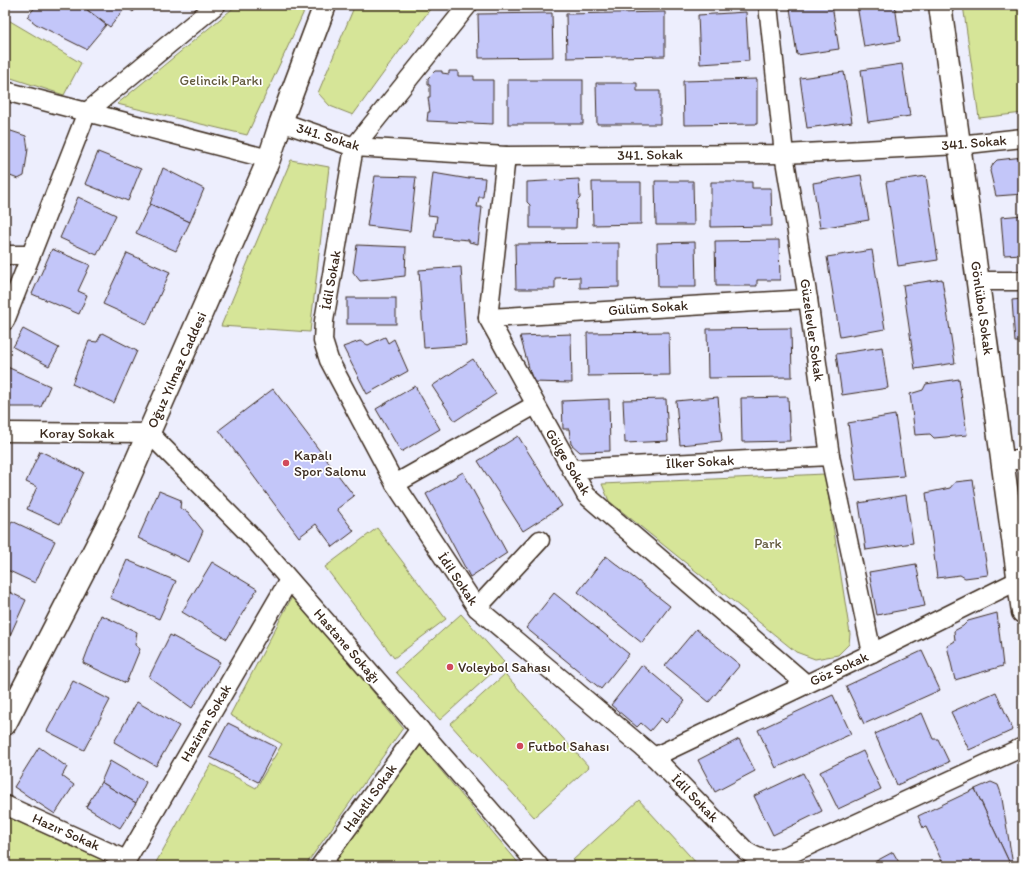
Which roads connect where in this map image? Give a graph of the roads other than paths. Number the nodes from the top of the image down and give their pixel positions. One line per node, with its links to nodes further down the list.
1 (216, 5): 7 (street)
2 (325, 5): 8 (main road, Oğuz Yılmaz Caddesi)
3 (468, 5): 11 (street, İdil Sokak)
4 (768, 5): 12 (street, Güzelevler Sokak)
5 (940, 5): 10 (main road, Gönlübol Sokak)
6 (5, 91): 7 (street)
7 (87, 112): 14 (street); 16 (street)
8 (281, 122): 11 (street, 341. Sokak); 14 (main road, Oğuz Yılmaz Caddesi)
9 (1023, 138): 10 (street, 341. Sokak)
10 (959, 145): 12 (street, 341. Sokak); 17 (main road, Gönlübol Sokak)
11 (354, 147): 13 (street, 341. Sokak); 28 (street, İdil Sokak)
12 (784, 154): 13 (street, 341. Sokak); 19 (street, Güzelevler Sokak)
13 (506, 156): 20 (street)
14 (269, 159): 24 (main road, Oğuz Yılmaz Caddesi)
15 (5, 255): 16 (street)
16 (31, 255): 21 (street)
17 (978, 281): 18 (street); 26 (main road, Gönlübol Sokak)
18 (1023, 281)
19 (808, 298): 20 (street, Gülüm Sokak); 25 (street, Güzelevler Sokak)
20 (488, 318): 22 (street, Gölge Sokak)
21 (5, 321)
22 (535, 405): 27 (street, Gölge Sokak); 28 (street)
23 (5, 432): 24 (street, Koray Sokak)
24 (149, 433): 30 (street, Hastane Sokağı); 36 (main road, Oğuz Yılmaz Caddesi)
25 (830, 456): 27 (street, İlker Sokak); 34 (street, Güzelevler Sokak)
26 (1013, 460): 31 (main road, Gönlübol Sokak)
27 (570, 469): 35 (street, Gölge Sokak)
28 (395, 484): 32 (street, İdil Sokak)
29 (540, 540): 32 (street)
30 (289, 580): 37 (street, Hastane Sokağı); 41 (street, Haziran Sokak)
31 (1021, 580): 33 (main road, Gönlübol Sokak); 34 (street, Göz Sokak)
32 (477, 608): 39 (street, İdil Sokak)
33 (1023, 612)
34 (872, 653): 35 (street, Göz Sokak)
35 (806, 684): 39 (street, Göz Sokak)
36 (5, 724)
37 (420, 729): 42 (street, Halatlı Sokak); 43 (street, Hastane Sokağı)
38 (1023, 747): 39 (street, İdil Sokak)
39 (654, 757)
40 (5, 805): 41 (street, Hazır Sokak)
41 (125, 863)
42 (320, 866)
43 (539, 866)

